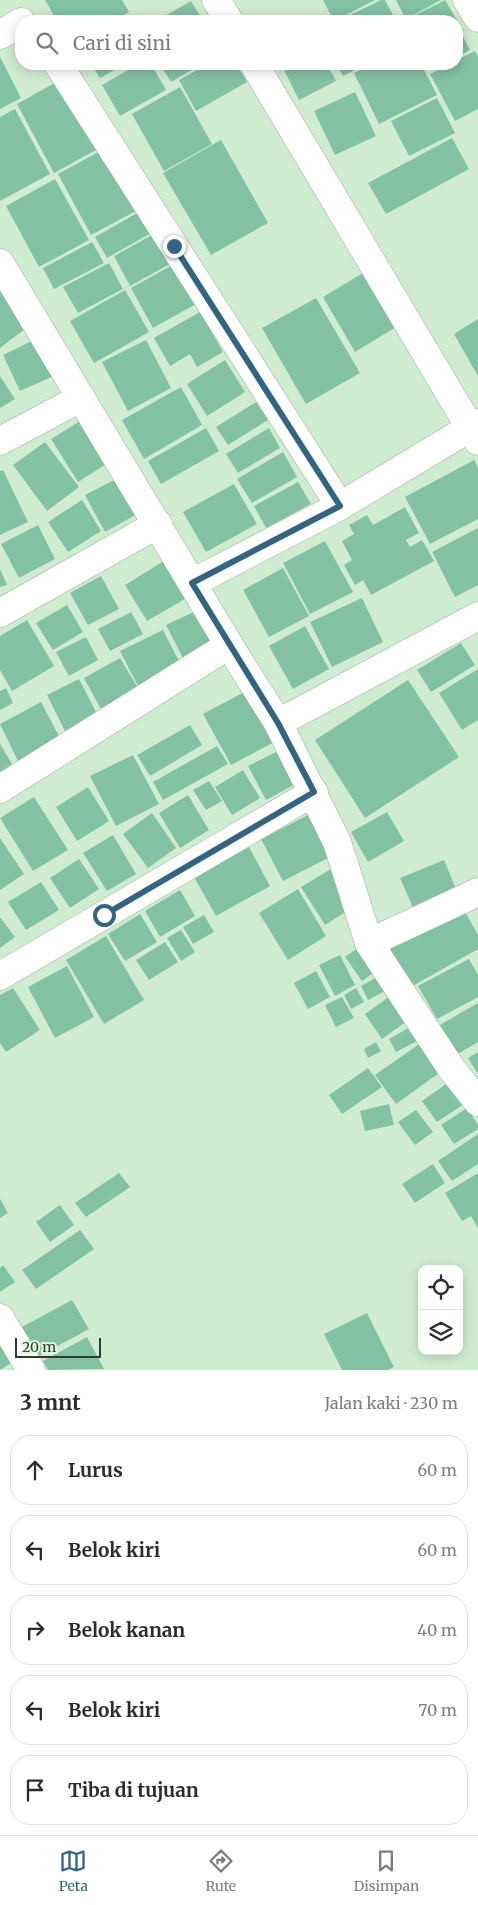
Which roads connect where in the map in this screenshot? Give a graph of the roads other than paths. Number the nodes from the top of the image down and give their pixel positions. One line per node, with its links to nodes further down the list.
1 (467, 0): 2 (street)
2 (478, 18)
3 (15, 24): 4 (street)
4 (0, 35)
5 (62, 70): 11 (street)
6 (258, 70): 9 (street)
7 (1, 266): 8 (street)
8 (81, 398): 10 (street); 12 (street)
9 (475, 430): 11 (street)
10 (0, 441)
11 (340, 506): 13 (street)
12 (158, 524): 13 (street); 14 (street)
13 (192, 583): 16 (street)
14 (0, 613)
15 (478, 616): 17 (street)
16 (229, 645): 17 (street); 18 (street)
17 (278, 723): 19 (street)
18 (0, 789)
19 (314, 792): 21 (street); 22 (street)
20 (478, 892): 21 (street)
21 (369, 943): 23 (street)
22 (0, 976)
23 (478, 1102)
24 (0, 1318): 25 (street)
25 (31, 1370)

